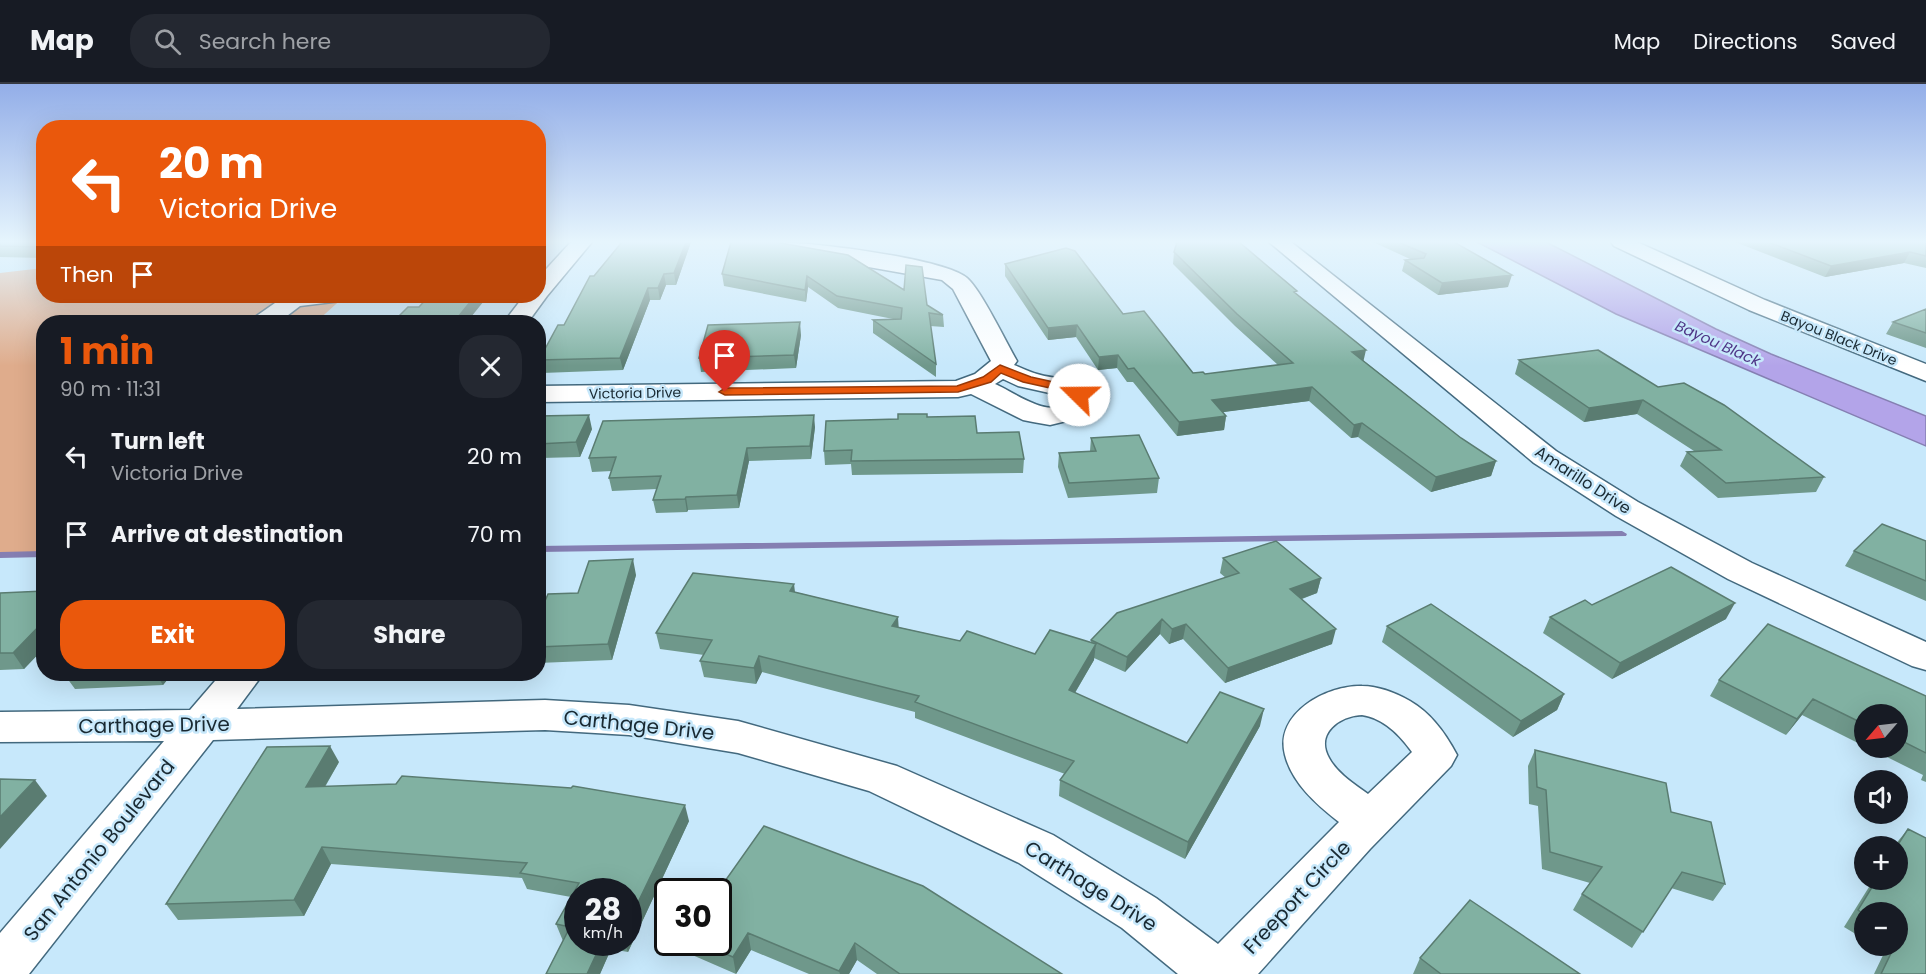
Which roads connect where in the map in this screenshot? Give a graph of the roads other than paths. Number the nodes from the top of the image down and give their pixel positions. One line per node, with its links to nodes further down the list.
1 (960, 284): 8 (street)
2 (1330, 284): 12 (street, Amarillo Drive)
3 (1711, 284): 9 (street, Bayou Black Drive)
4 (290, 303): 6 (street)
5 (531, 303): 7 (street)
6 (274, 315)
7 (521, 315)
8 (1000, 368): 10 (street, Victoria Drive); 10 (street)
9 (1926, 373)
10 (972, 384): 11 (street, Victoria Drive)
11 (546, 394)
12 (1926, 657)
13 (237, 681): 14 (street, San Antonio Boulevard)
14 (202, 725): 15 (street, Carthage Drive); 17 (street, San Antonio Boulevard); 18 (street, Carthage Drive)
15 (0, 728)
16 (1370, 820): 19 (street, Freeport Circle)
17 (0, 971)
18 (1217, 974)
19 (1224, 974)

